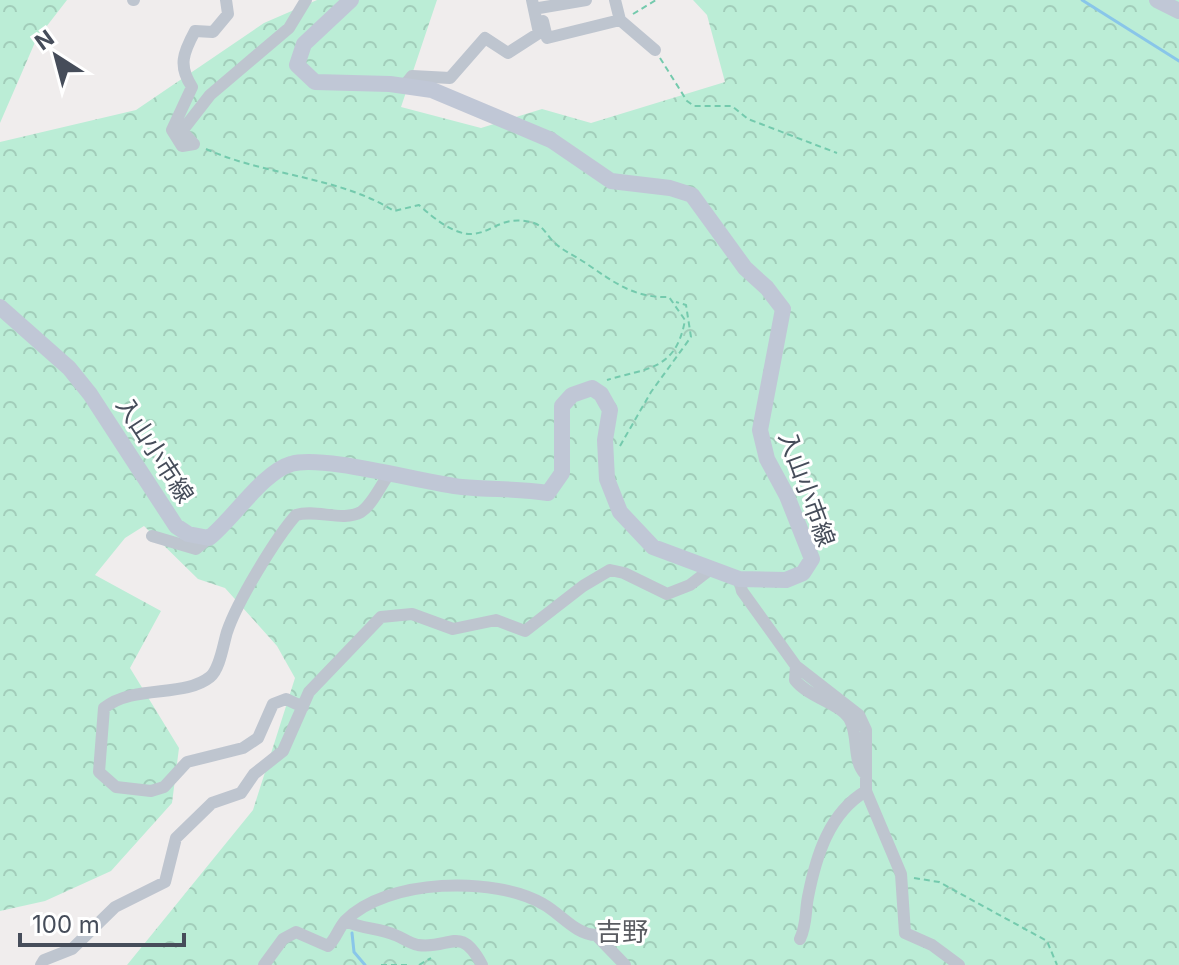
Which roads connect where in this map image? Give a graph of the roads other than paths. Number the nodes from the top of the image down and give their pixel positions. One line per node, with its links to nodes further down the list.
1 (226, 0): 2 (street)
2 (306, 0)
3 (351, 0): 11 (main road, 入山小市線)
4 (586, 0): 7 (street)
5 (615, 0): 9 (street)
6 (1157, 0): 8 (main road)
7 (535, 6): 9 (street); 11 (street)
8 (1179, 11)
9 (620, 20): 10 (street)
10 (655, 50)
11 (404, 86): 17 (main road, 入山小市線)
12 (0, 307): 15 (main road, 入山小市線)
13 (389, 474): 15 (main road); 16 (main road, 入山小市線); 18 (street)
14 (152, 536): 15 (street)
15 (209, 538)
16 (712, 568): 17 (main road, 入山小市線); 18 (street)
17 (739, 579): 19 (street)
18 (303, 707): 22 (street)
19 (866, 791): 21 (street); 26 (street)
20 (346, 921): 23 (street); 24 (street); 25 (street)
21 (800, 939)
22 (41, 965)
23 (264, 965)
24 (482, 965)
25 (625, 965)
26 (959, 965)

